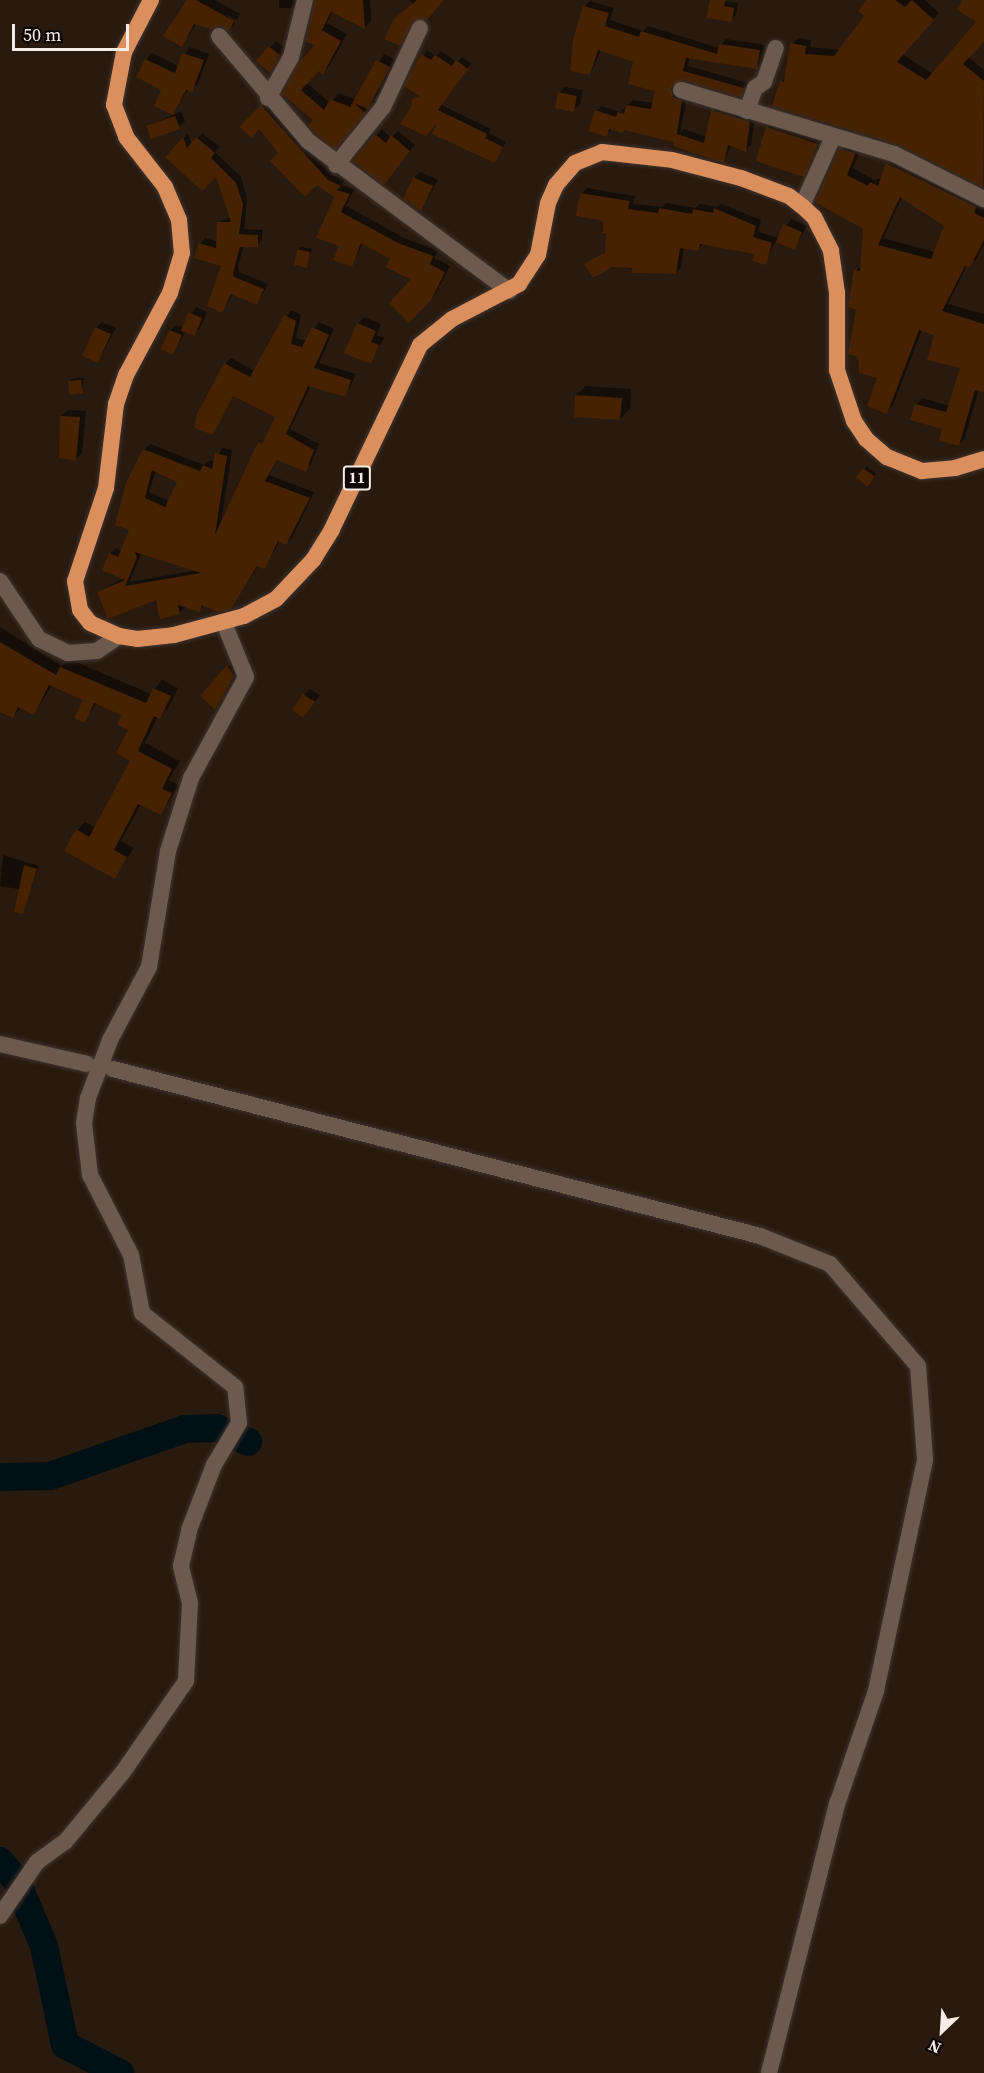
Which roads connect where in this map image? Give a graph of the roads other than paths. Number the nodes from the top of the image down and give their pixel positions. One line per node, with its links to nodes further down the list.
1 (152, 0): 17 (highway, 11)
2 (305, 0): 7 (street)
3 (420, 28): 10 (street)
4 (219, 36): 7 (street)
5 (776, 48): 8 (street)
6 (681, 90): 8 (street)
7 (268, 98): 10 (street)
8 (747, 111): 9 (street)
9 (833, 137): 11 (street); 12 (street)
10 (336, 165): 13 (street)
11 (984, 199)
12 (802, 206): 13 (highway, 11); 14 (highway, 11)
13 (509, 291): 16 (highway, 11)
14 (984, 459)
15 (0, 581): 17 (street)
16 (224, 623): 17 (highway, 11); 21 (street)
17 (119, 636)
18 (0, 1044): 19 (street)
19 (87, 1064)
20 (113, 1069): 22 (street)
21 (5, 1909)
22 (769, 2073)

